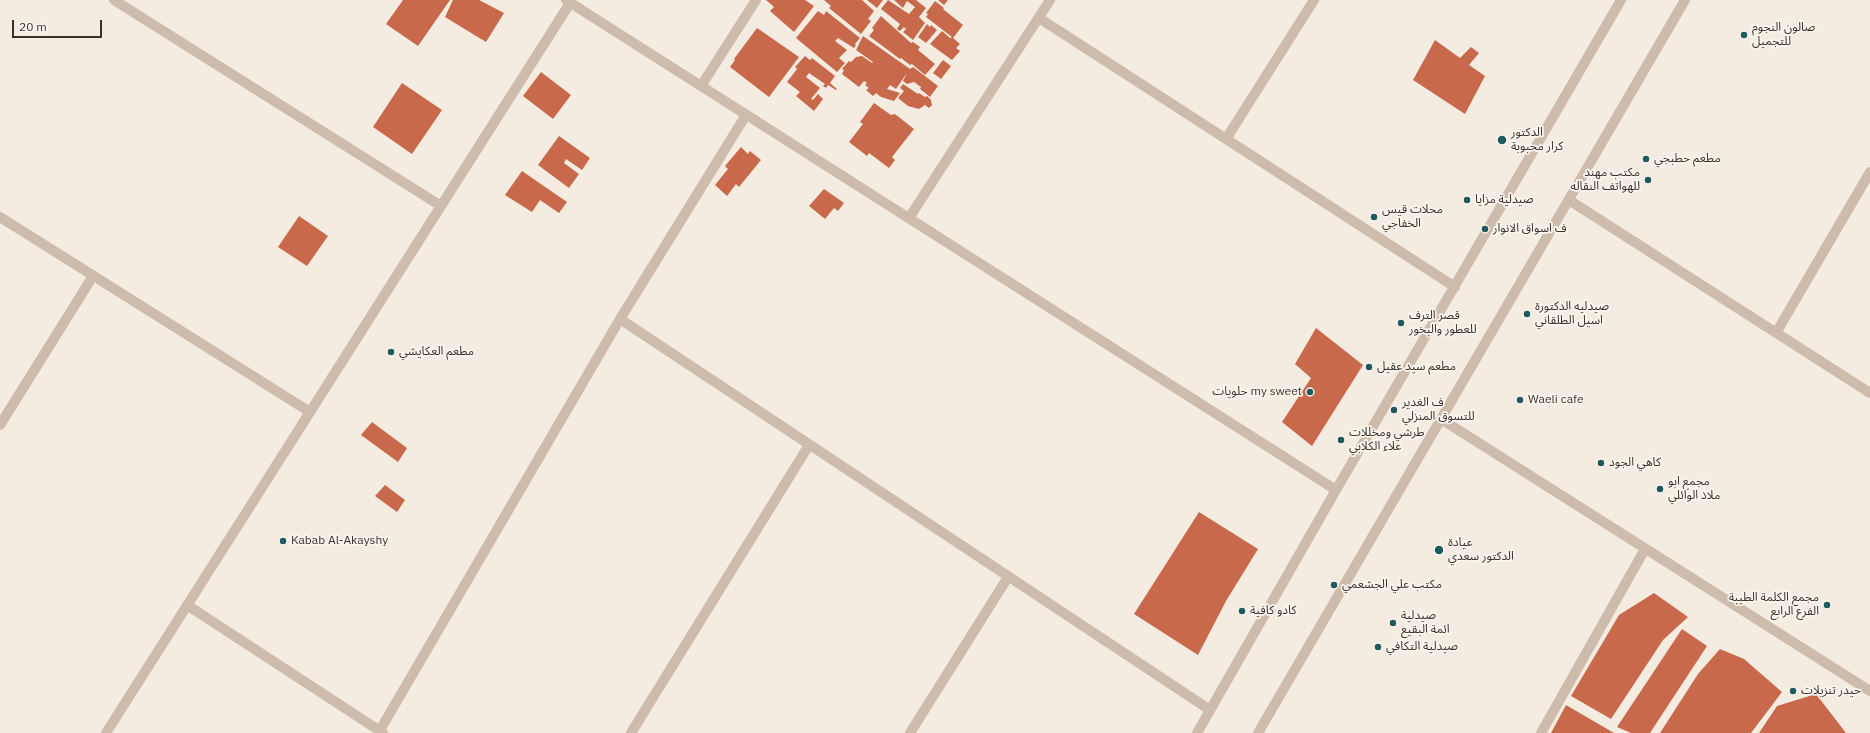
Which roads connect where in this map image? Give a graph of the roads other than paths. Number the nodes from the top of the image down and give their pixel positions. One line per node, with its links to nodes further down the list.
1 (114, 0): 14 (street)
2 (756, 0): 9 (street)
3 (1050, 0): 8 (street)
4 (1314, 0): 11 (street)
5 (1621, 0): 18 (street)
6 (1685, 0): 13 (street)
7 (568, 1): 9 (street); 14 (street)
8 (1039, 18): 11 (street); 16 (street)
9 (701, 86): 10 (street)
10 (746, 115): 16 (street); 19 (street)
11 (1226, 139): 18 (street)
12 (1870, 172): 20 (street)
13 (1569, 200): 20 (street); 23 (street)
14 (441, 206): 22 (street)
15 (0, 217): 17 (street)
16 (909, 218): 26 (street)
17 (93, 276): 22 (street); 24 (street)
18 (1455, 287): 26 (street)
19 (620, 319): 25 (street); 32 (street)
20 (1776, 333): 21 (street)
21 (1870, 393)
22 (310, 412): 29 (street)
23 (1442, 419): 27 (street); 37 (street)
24 (0, 425)
25 (809, 445): 28 (street); 34 (street)
26 (1336, 490): 31 (street)
27 (1646, 549): 30 (street); 38 (street)
28 (1008, 577): 31 (street); 35 (street)
29 (187, 605): 32 (street); 33 (street)
30 (1870, 691)
31 (1210, 710): 36 (street)
32 (381, 732)
33 (106, 733)
34 (631, 733)
35 (910, 733)
36 (1197, 733)
37 (1258, 733)
38 (1541, 733)

